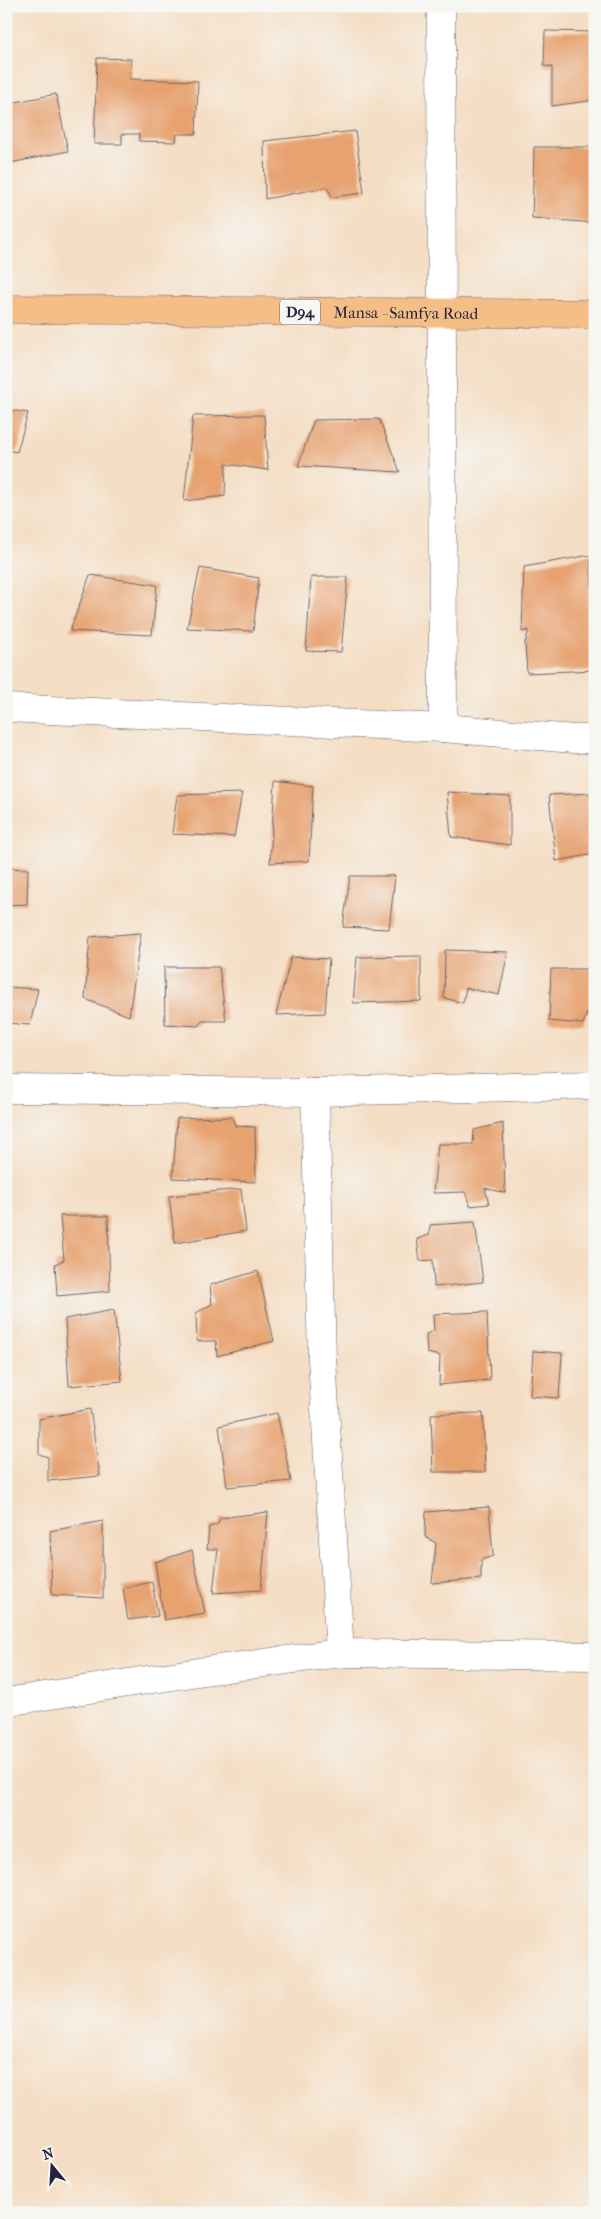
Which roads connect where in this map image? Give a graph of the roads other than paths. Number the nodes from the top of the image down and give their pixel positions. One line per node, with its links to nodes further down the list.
1 (441, 6): 3 (street)
2 (6, 309): 3 (main road, Mansa - Samfya Road / D94)
3 (442, 313): 4 (main road, Mansa - Samfya Road / D94); 6 (street)
4 (595, 314)
5 (6, 708): 6 (street)
6 (443, 728): 7 (street)
7 (595, 739)
8 (595, 1086): 10 (street)
9 (6, 1089): 10 (street)
10 (314, 1092): 11 (street)
11 (340, 1654): 12 (street); 13 (street)
12 (595, 1656)
13 (6, 1702)

